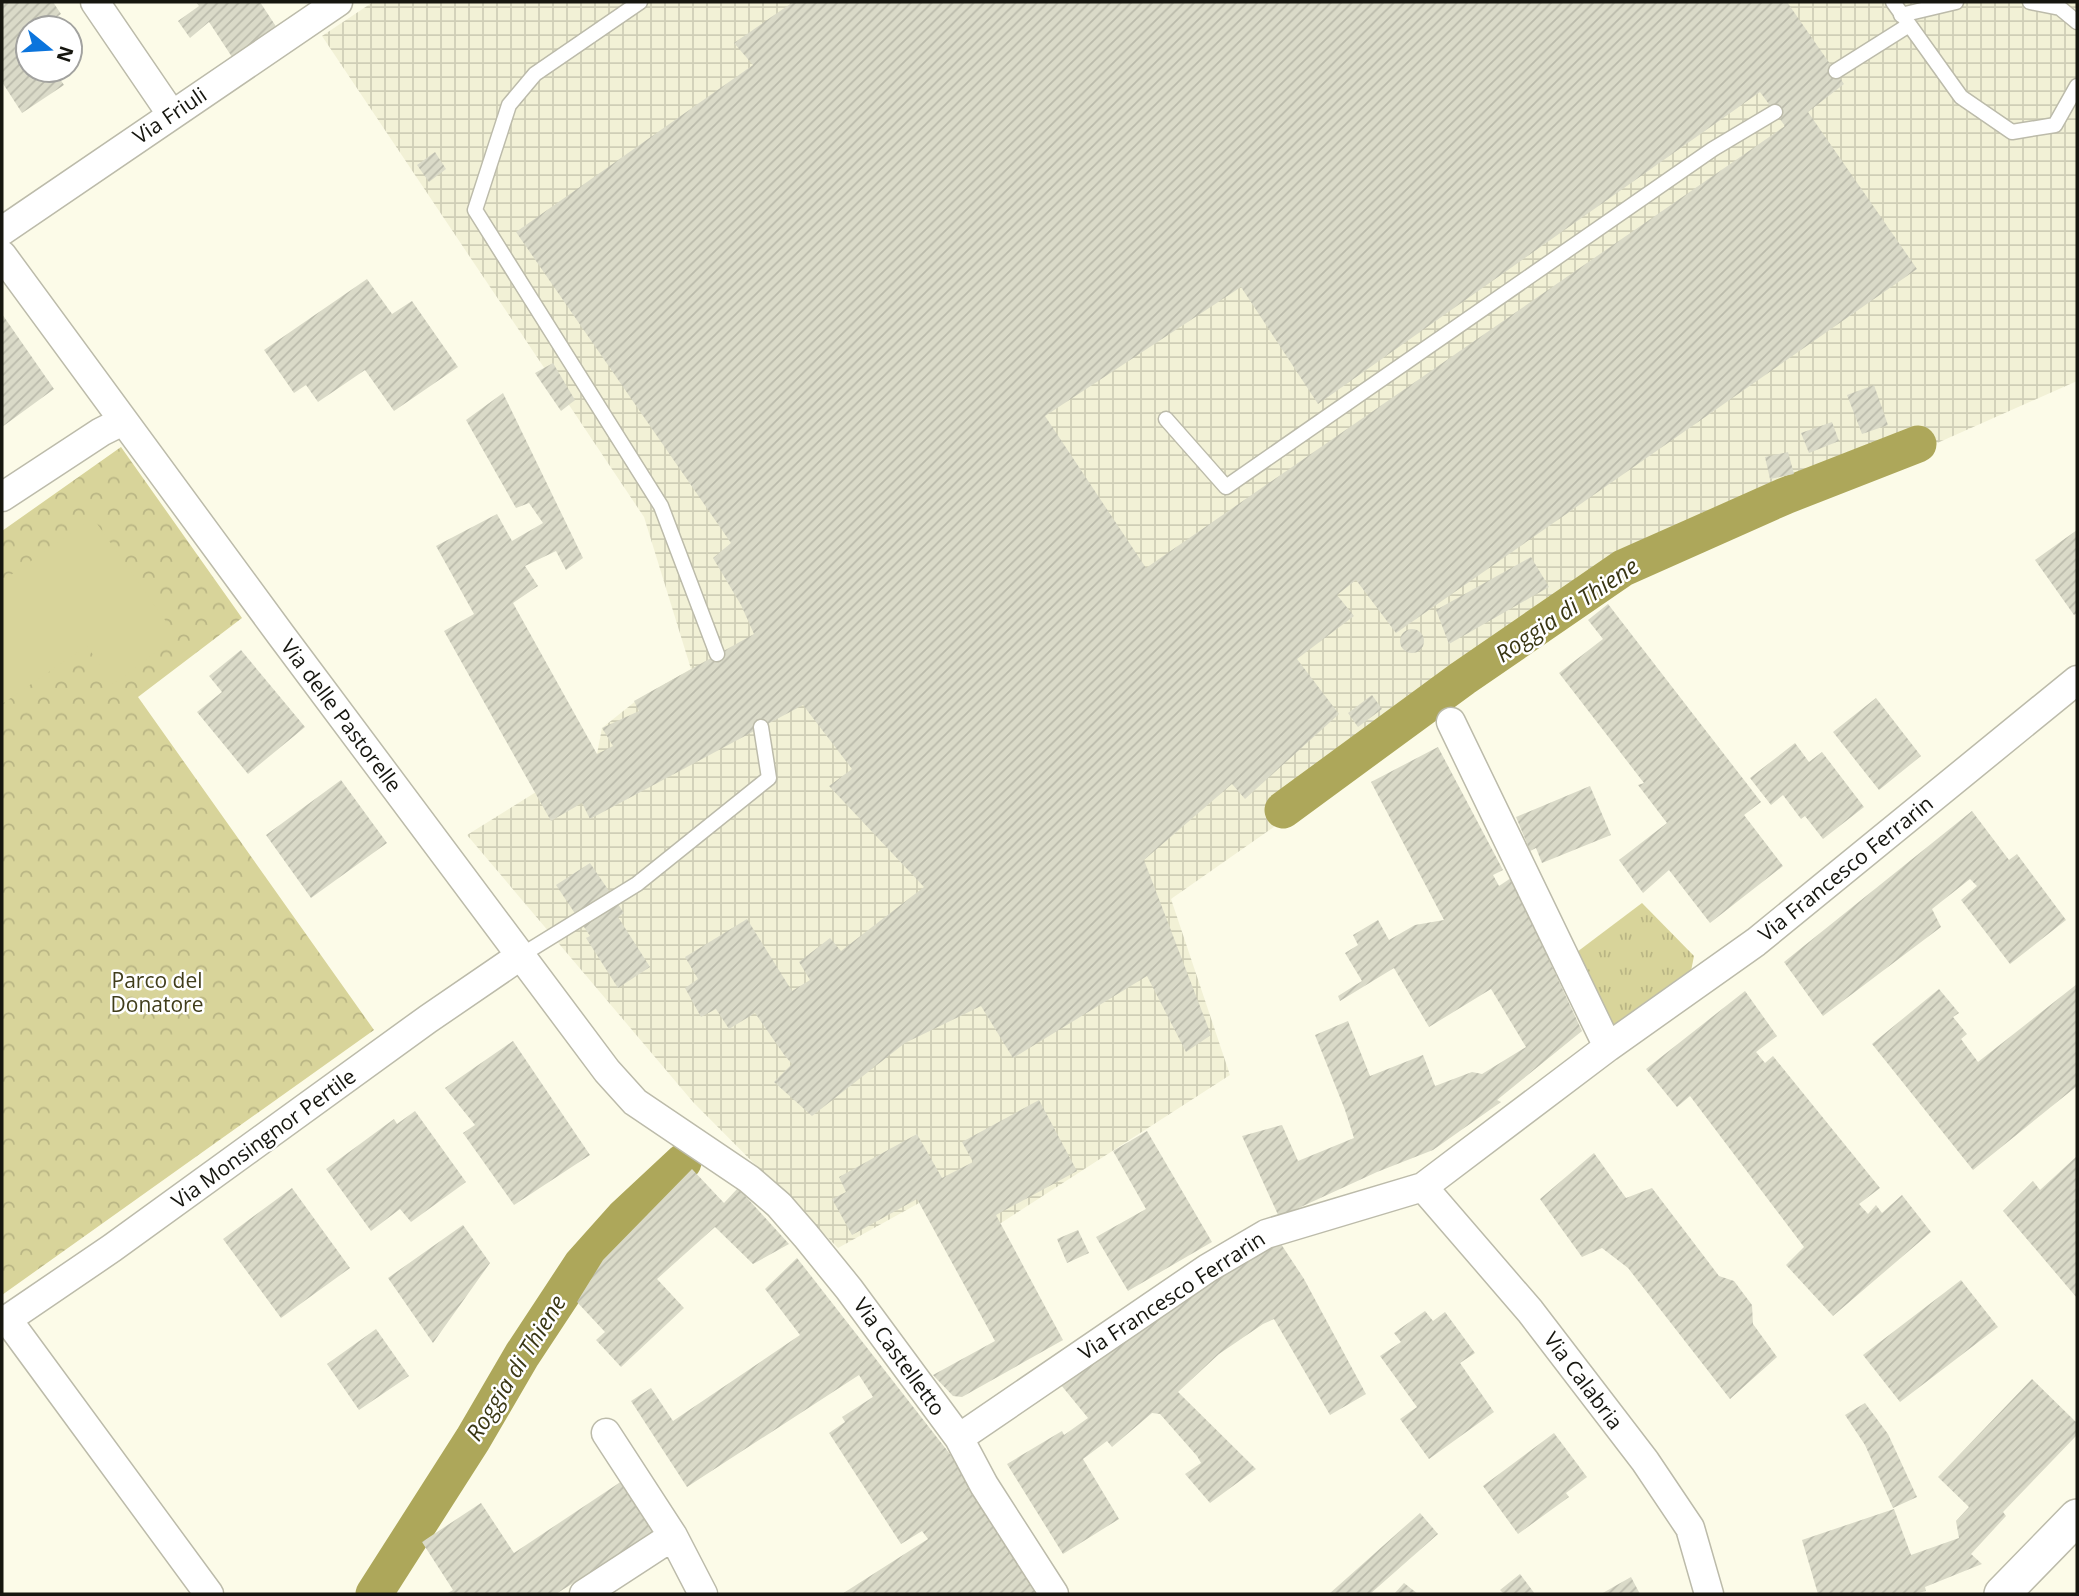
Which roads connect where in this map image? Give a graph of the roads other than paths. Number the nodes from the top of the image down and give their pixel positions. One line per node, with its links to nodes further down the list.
1 (95, 2): 12 (street)
2 (338, 2): 12 (street, Via Friuli)
3 (640, 2): 18 (lane)
4 (1893, 2): 7 (lane)
5 (1956, 2): 7 (lane)
6 (2030, 2): 8 (lane)
7 (1905, 20): 9 (lane); 10 (lane)
8 (2077, 22)
9 (1836, 71)
10 (2077, 86)
11 (1775, 112): 15 (lane)
12 (172, 115): 13 (street, Via Friuli)
13 (2, 231)
14 (2, 255): 16 (street, Via delle Pastorelle)
15 (1166, 419)
16 (123, 422): 17 (street); 22 (street, Via delle Pastorelle)
17 (2, 497)
18 (717, 654)
19 (2077, 680): 23 (street, Via Francesco Ferrarin)
20 (1451, 722): 23 (street)
21 (761, 727): 22 (lane)
22 (520, 956): 24 (street, Via delle Pastorelle); 26 (street, Via Monsingnor Pertile)
23 (1608, 1047): 25 (street, Via Francesco Ferrarin)
24 (707, 1152): 28 (street, Via Castelletto)
25 (1423, 1188): 28 (street, Via Francesco Ferrarin); 35 (street, Via Calabria)
26 (4, 1321): 31 (street, Via Monsingnor Pertile)
27 (606, 1433): 30 (street)
28 (959, 1438): 34 (street, Via Castelletto)
29 (2077, 1517): 36 (street)
30 (673, 1536): 32 (street); 33 (street)
31 (209, 1594)
32 (584, 1594)
33 (703, 1594)
34 (1054, 1594)
35 (1709, 1594)
36 (2002, 1594)

